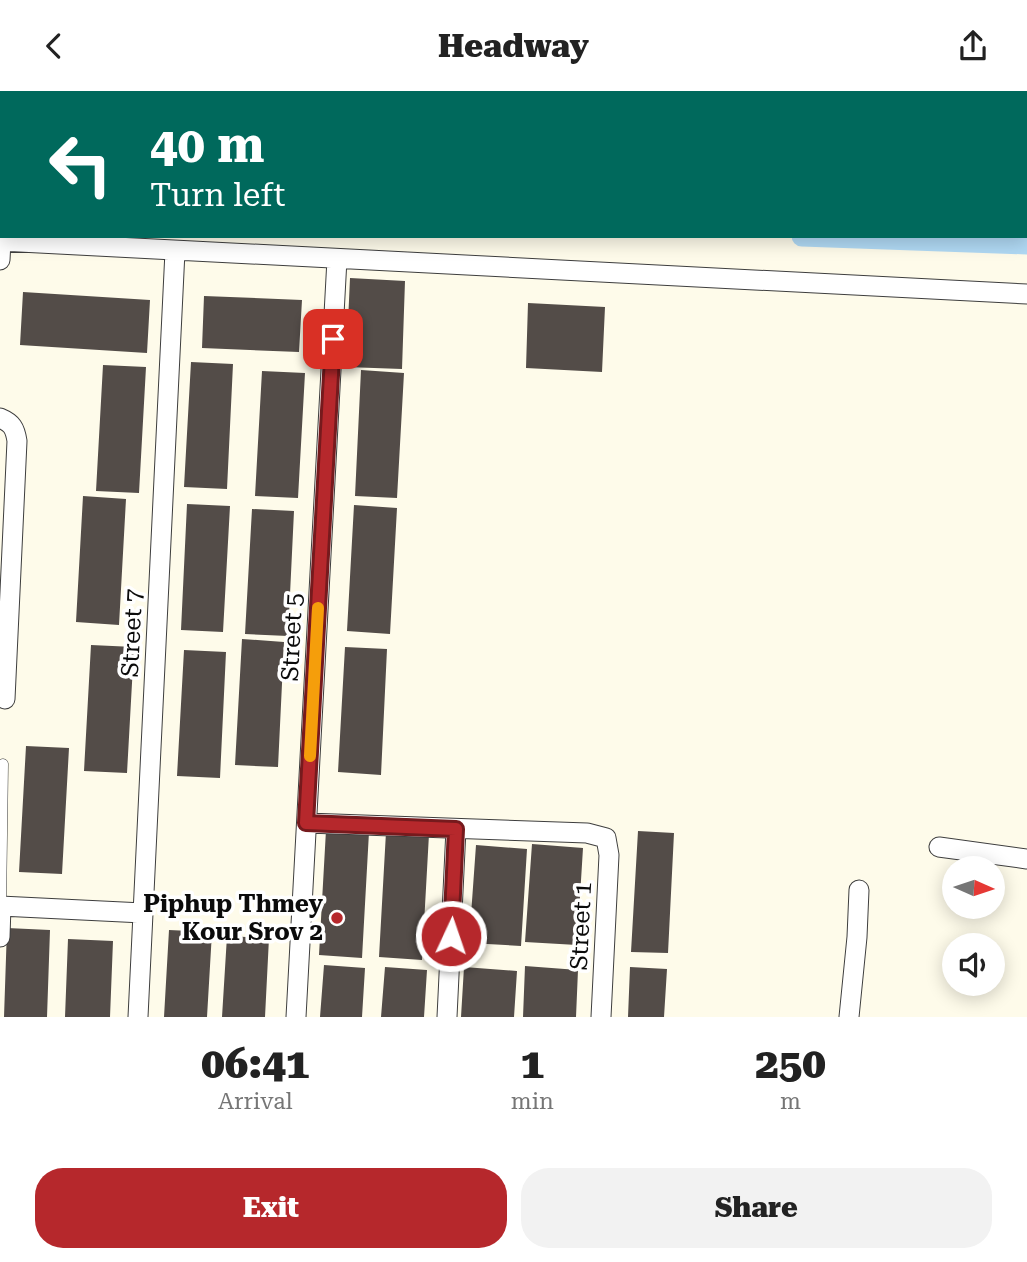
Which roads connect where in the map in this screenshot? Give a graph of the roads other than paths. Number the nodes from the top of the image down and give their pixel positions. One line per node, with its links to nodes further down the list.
1 (0, 247): 2 (street)
2 (174, 251): 3 (street); 15 (street, Street 7)
3 (337, 259): 4 (street); 9 (street, Street 5)
4 (1027, 294)
5 (0, 418): 6 (street)
6 (5, 599): 7 (street)
7 (5, 699)
8 (4, 764): 14 (lane)
9 (306, 823): 10 (street); 18 (street, Street 5)
10 (456, 829): 19 (street); 20 (street, Street 1)
11 (939, 847): 12 (street)
12 (1027, 859)
13 (859, 890): 21 (street)
14 (1, 906): 15 (street); 16 (street)
15 (143, 913): 17 (street, Street 7)
16 (0, 937)
17 (138, 1017)
18 (296, 1017)
19 (447, 1017)
20 (601, 1017)
21 (849, 1017)

